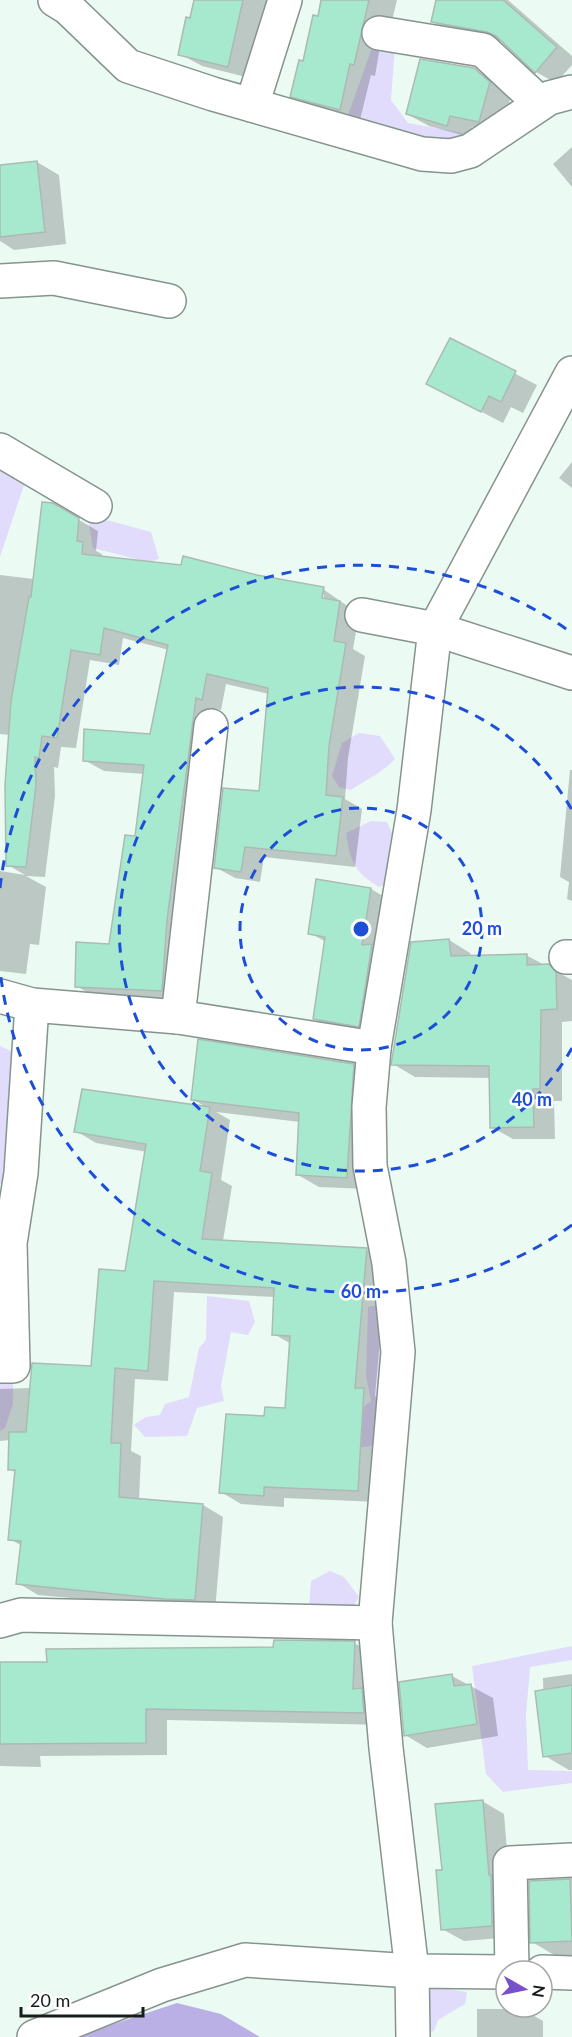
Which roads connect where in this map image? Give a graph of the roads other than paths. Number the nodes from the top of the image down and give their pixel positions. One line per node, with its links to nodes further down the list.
1 (55, 0): 6 (street)
2 (285, 0): 6 (street)
3 (379, 33): 5 (street)
4 (572, 92): 5 (street)
5 (540, 103): 6 (street)
6 (252, 105)
7 (0, 281): 8 (street)
8 (169, 301)
9 (572, 373): 13 (street)
10 (0, 450): 11 (street)
11 (95, 506)
12 (362, 615): 13 (street)
13 (435, 629): 14 (street); 19 (street)
14 (572, 673)
15 (211, 726): 18 (street)
16 (0, 996): 17 (street)
17 (32, 1005): 18 (street); 20 (street)
18 (178, 1017): 19 (street)
19 (375, 1048): 22 (street)
20 (0, 1366)
21 (0, 1622): 22 (street)
22 (375, 1623): 25 (street)
23 (572, 1860): 24 (street)
24 (512, 1959)
25 (412, 1971): 26 (street); 29 (street); 30 (street)
26 (494, 1972)
27 (554, 1972): 28 (street)
28 (572, 1973)
29 (34, 2037)
30 (412, 2037)

